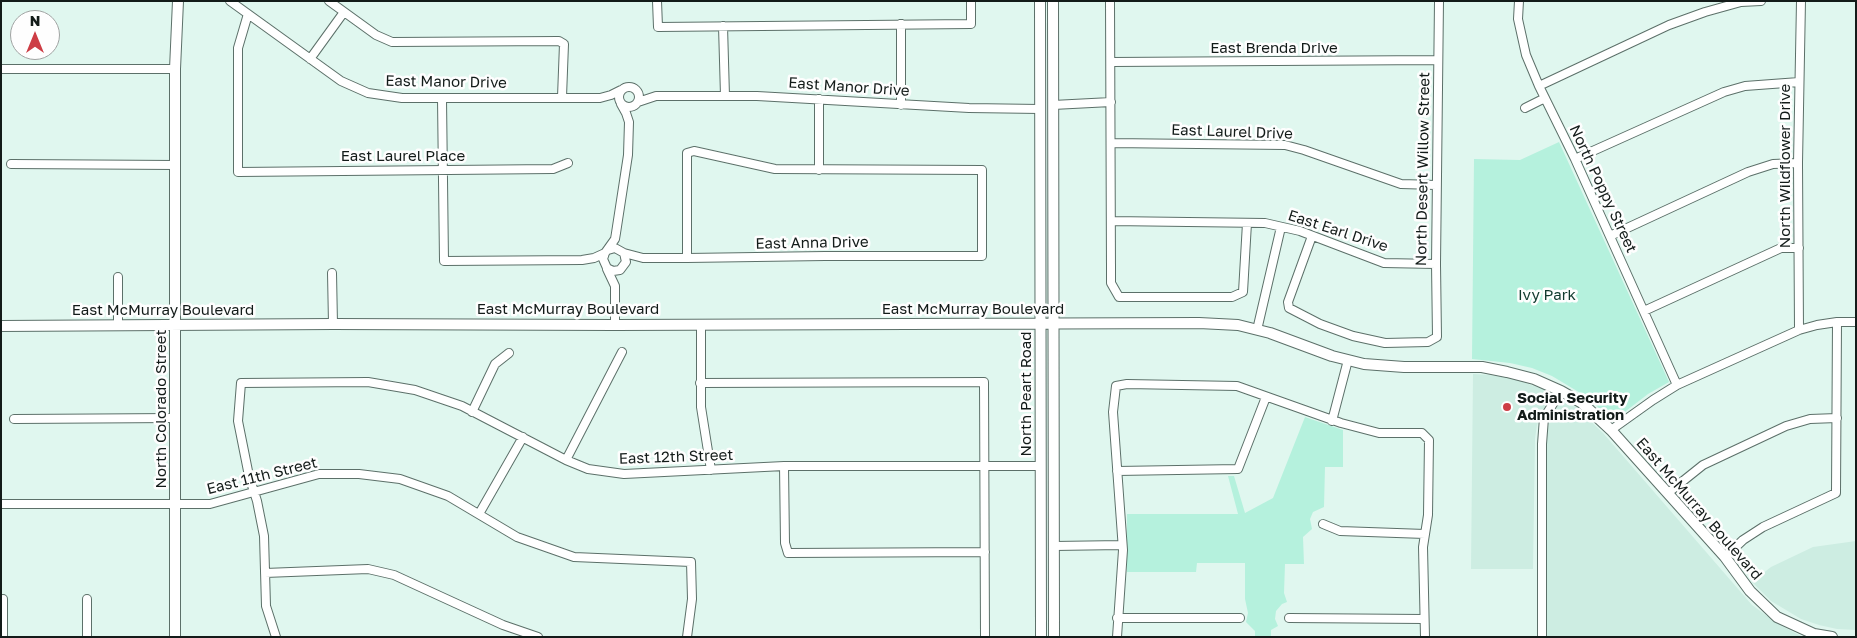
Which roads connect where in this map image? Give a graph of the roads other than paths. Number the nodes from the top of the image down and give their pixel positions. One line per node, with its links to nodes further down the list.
1 (178, 1): 21 (street, North Colorado Street)
2 (230, 1): 14 (street, East Manor Drive)
3 (329, 1): 13 (street)
4 (657, 1): 16 (street)
5 (971, 1): 15 (street)
6 (1040, 1): 39 (street, North Peart Road)
7 (1053, 1): 37 (street, North Peart Road)
8 (1110, 1): 19 (street)
9 (1439, 1): 18 (street, North Desert Willow Street)
10 (1518, 1): 23 (street, North Poppy Street)
11 (1761, 1): 23 (street)
12 (1801, 1): 22 (street, North Wildflower Drive)
13 (344, 12): 17 (street); 28 (street)
14 (248, 14): 17 (street, East Manor Drive); 47 (street, East Laurel Place)
15 (901, 24): 16 (street); 36 (street)
16 (723, 26): 27 (street)
17 (310, 59): 31 (street, East Manor Drive)
18 (1438, 60): 19 (street, East Brenda Drive); 49 (street, North Desert Willow Street)
19 (1111, 62): 33 (street)
20 (1, 69): 21 (street)
21 (175, 69): 46 (street, North Colorado Street)
22 (1799, 82): 42 (street); 44 (street, North Wildflower Drive)
23 (1539, 86): 30 (street, North Poppy Street)
24 (635, 88): 25 (street); 26 (street, East Manor Drive); 34 (street)
25 (621, 90): 29 (street, East Manor Drive); 35 (street)
26 (656, 96): 27 (street, East Manor Drive); 34 (street, East Manor Drive)
27 (725, 96): 32 (street, East Manor Drive)
28 (562, 97): 29 (street, East Manor Drive); 31 (street, East Manor Drive)
29 (600, 98): 35 (street, East Manor Drive)
30 (1545, 98): 38 (street); 42 (street, North Poppy Street)
31 (442, 99): 47 (street)
32 (819, 99): 36 (street, East Manor Drive); 48 (street)
33 (1111, 102): 37 (street); 41 (street)
34 (637, 103): 35 (street); 40 (street)
35 (621, 104): 40 (street)
36 (901, 104): 39 (street, East Manor Drive)
37 (1053, 105): 74 (street, North Peart Road)
38 (1525, 108)
39 (1040, 109): 73 (street, North Peart Road)
40 (629, 122): 53 (street)
41 (1111, 143): 49 (street, East Laurel Drive); 50 (street)
42 (1575, 159): 55 (street, North Poppy Street)
43 (568, 163): 47 (street, East Laurel Place)
44 (1798, 163): 55 (street); 56 (street, North Wildflower Drive)
45 (11, 164): 46 (street)
46 (176, 165): 78 (street, North Colorado Street)
47 (442, 169): 61 (street)
48 (819, 170): 60 (street); 60 (street, East Anna Drive)
49 (1436, 185): 62 (street, North Desert Willow Street)
50 (1111, 221): 51 (street, East Earl Drive); 51 (street)
51 (1247, 223): 52 (street, East Earl Drive)
52 (1281, 227): 54 (street, East Earl Drive); 79 (street)
53 (616, 233): 57 (street); 58 (street)
54 (1312, 236): 62 (street, East Earl Drive); 62 (street, North Desert Willow Street)
55 (1610, 236): 68 (street, North Poppy Street)
56 (1799, 248): 68 (street); 80 (street, North Wildflower Drive)
57 (607, 251): 58 (street); 61 (street); 63 (street)
58 (623, 252): 59 (street, East Anna Drive); 64 (street)
59 (643, 258): 60 (street, East Anna Drive); 64 (street, East Anna Drive)
60 (687, 258)
61 (582, 260): 63 (street)
62 (1436, 264)
63 (606, 267): 64 (street); 67 (street)
64 (624, 267): 67 (street)
65 (332, 273): 71 (street)
66 (118, 277): 75 (street)
67 (615, 286): 76 (street)
68 (1644, 311): 85 (street, North Poppy Street)
69 (1837, 322): 70 (street); 80 (street); 90 (street)
70 (1856, 322)
71 (333, 324): 76 (street, East McMurray Boulevard); 78 (street, East McMurray Boulevard)
72 (700, 324): 73 (street, East McMurray Boulevard); 76 (street, East McMurray Boulevard); 84 (street)
73 (1041, 324): 74 (street, East McMurray Boulevard); 98 (street, North Peart Road)
74 (1054, 324): 79 (street, East McMurray Boulevard); 108 (street, North Peart Road)
75 (118, 325): 77 (street, East McMurray Boulevard); 78 (street, East McMurray Boulevard)
76 (615, 325)
77 (1, 326)
78 (176, 326): 89 (street, North Colorado Street)
79 (1257, 330): 83 (street, East McMurray Boulevard)
80 (1799, 330): 85 (street)
81 (622, 352): 95 (street)
82 (509, 353): 88 (street)
83 (1348, 360): 86 (street, East McMurray Boulevard); 92 (street)
84 (700, 382): 97 (street); 99 (street)
85 (1677, 385): 93 (street)
86 (1561, 391): 93 (street, East McMurray Boulevard); 131 (street)
87 (1266, 397): 92 (street); 100 (street); 100 (street)
88 (472, 412): 94 (street, East 12th Street); 101 (street, East 12th Street)
89 (174, 418): 91 (street); 104 (street, North Colorado Street)
90 (1837, 418): 102 (street); 111 (street)
91 (14, 419)
92 (1332, 421): 107 (street)
93 (1611, 430): 102 (street, East McMurray Boulevard)
94 (523, 437): 95 (street, East 12th Street); 105 (street)
95 (566, 460): 99 (street, East 12th Street)
96 (784, 466): 97 (street, East 12th Street); 99 (street, East 12th Street); 110 (street)
97 (984, 466): 98 (street, East 12th Street); 110 (street)
98 (1041, 466): 127 (street, North Peart Road)
99 (711, 470)
100 (1117, 471): 109 (street)
101 (254, 491): 104 (street, East 11th Street); 105 (street, East 11th Street); 112 (street)
102 (1668, 494): 111 (street, East McMurray Boulevard)
103 (1, 504): 104 (street, East 11th Street)
104 (176, 504): 122 (street, North Colorado Street)
105 (480, 514): 125 (street, East 11th Street)
106 (1323, 524): 107 (street)
107 (1425, 534): 118 (street)
108 (1054, 546): 109 (street); 128 (street, North Peart Road)
109 (1122, 546): 115 (street)
110 (985, 552): 126 (street)
111 (1724, 557): 119 (street, East McMurray Boulevard)
112 (265, 573): 123 (street); 124 (street)
113 (3, 598): 120 (street)
114 (87, 599): 121 (street)
115 (1117, 618): 116 (street); 129 (street)
116 (1240, 618)
117 (1290, 618): 118 (street)
118 (1424, 619): 130 (street)
119 (1814, 635): 132 (street, East McMurray Boulevard)
120 (2, 637)
121 (87, 637)
122 (175, 637)
123 (276, 637)
124 (538, 637)
125 (688, 637)
126 (985, 637)
127 (1041, 637)
128 (1054, 637)
129 (1117, 637)
130 (1425, 637)
131 (1542, 637)
132 (1832, 637)

